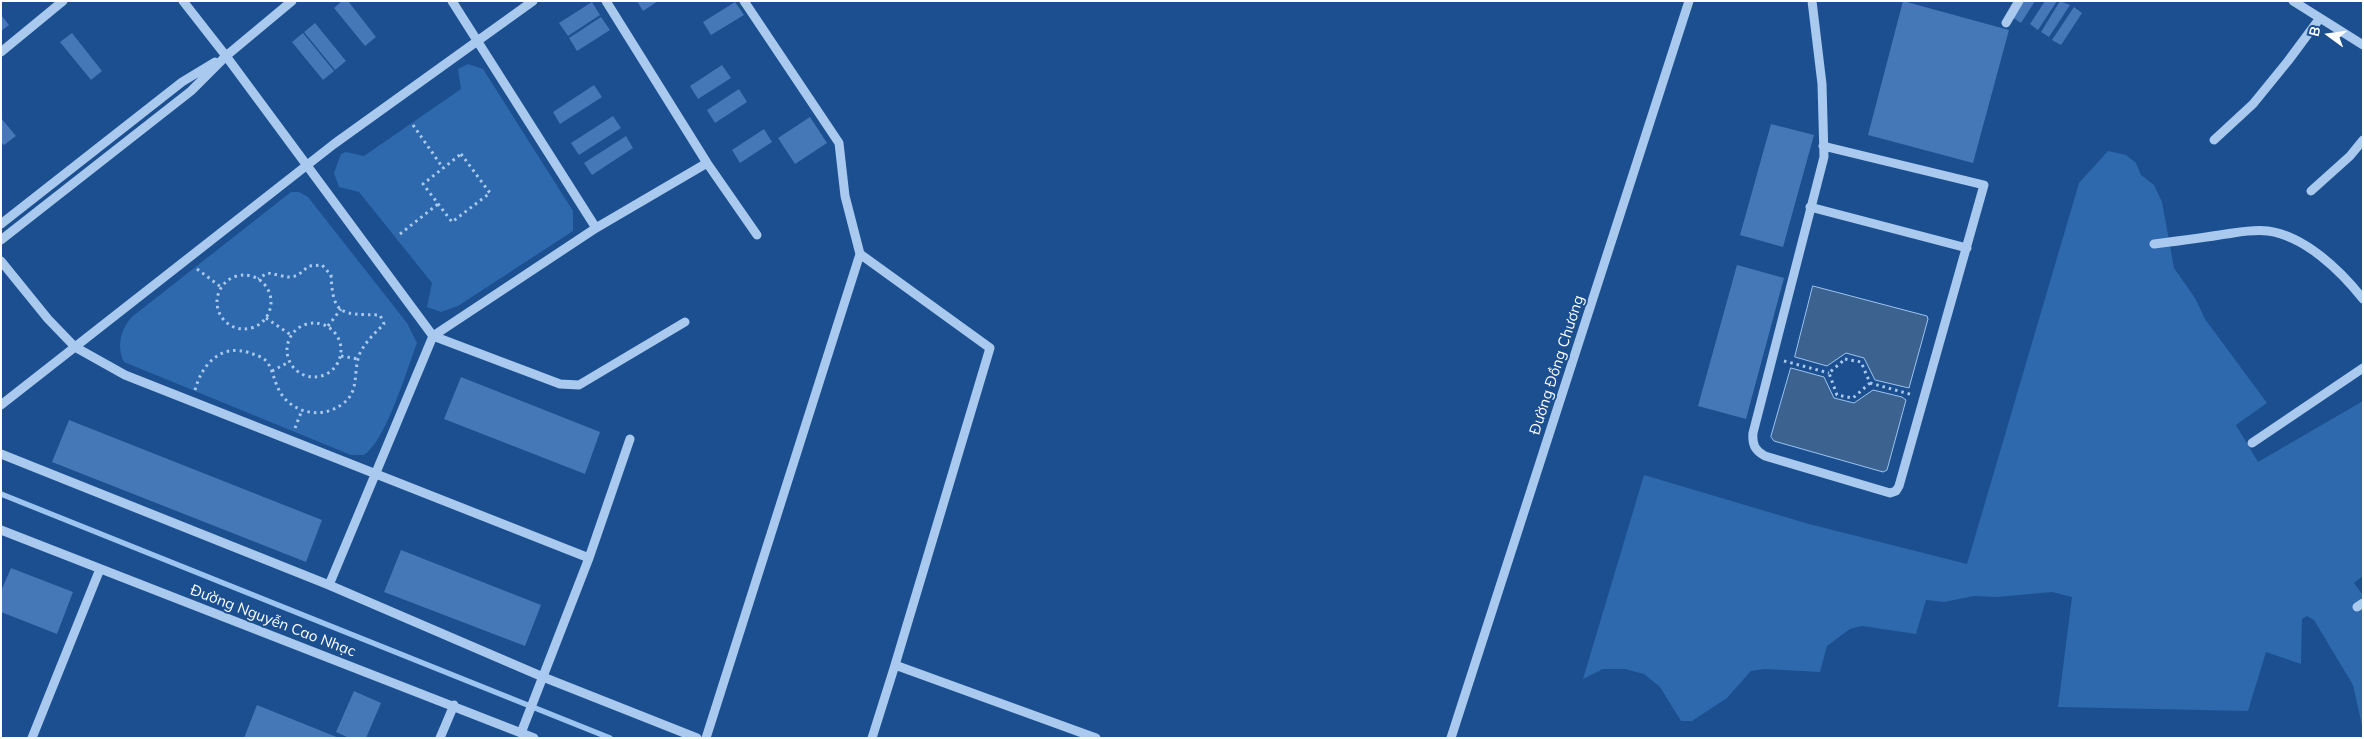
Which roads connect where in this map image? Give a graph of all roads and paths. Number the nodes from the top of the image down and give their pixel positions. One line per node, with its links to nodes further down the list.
1 (63, 1): 16 (street)
2 (183, 1): 17 (street)
3 (292, 1): 17 (street)
4 (452, 1): 14 (street)
5 (533, 1): 14 (street)
6 (606, 1): 22 (street)
7 (744, 1): 35 (street)
8 (1689, 1): 80 (street, Đường Đồng Chương)
9 (1812, 1): 21 (street)
10 (2019, 1): 13 (street)
11 (2293, 1): 12 (street)
12 (2320, 18): 15 (street); 19 (street)
13 (2006, 23)
14 (478, 40): 23 (street); 29 (street)
15 (2363, 45)
16 (1, 52)
17 (226, 56): 23 (street); 28 (street); 32 (street)
18 (413, 125): 24 (path)
19 (2214, 140)
20 (2363, 140): 25 (street)
21 (1823, 146): 27 (street); 34 (street)
22 (707, 163): 29 (street); 31 (street)
23 (308, 166): 46 (street); 47 (street)
24 (443, 168): 26 (path); 26 (path)
25 (2311, 191)
26 (438, 204): 30 (path)
27 (1810, 206): 34 (street); 49 (street)
28 (1, 224)
29 (596, 228): 46 (street)
30 (400, 234)
31 (757, 235)
32 (1, 240)
33 (2154, 244): 40 (street)
34 (1967, 248): 57 (street)
35 (860, 254): 69 (street); 77 (street)
36 (1, 261): 47 (street)
37 (197, 269): 39 (path)
38 (258, 279): 39 (path); 41 (path); 42 (path)
39 (221, 287): 42 (path)
40 (2363, 299)
41 (341, 309): 44 (path); 50 (path)
42 (266, 318): 45 (path)
43 (685, 322): 46 (street)
44 (328, 326): 45 (path); 48 (path)
45 (291, 334): 51 (path)
46 (433, 336): 64 (street)
47 (75, 347): 58 (street); 64 (street)
48 (341, 356): 50 (path); 51 (path)
49 (1772, 358): 54 (path); 57 (street)
50 (358, 359): 59 (path)
51 (289, 362): 53 (path)
52 (2363, 368): 62 (street)
53 (272, 371): 56 (path); 59 (path)
54 (1830, 373): 55 (path); 55 (path)
55 (1870, 384): 57 (path)
56 (195, 390)
57 (1925, 399)
58 (1, 405)
59 (302, 410): 60 (path)
60 (294, 431)
61 (630, 439): 66 (street)
62 (2252, 443)
63 (1, 454): 68 (street)
64 (375, 474): 66 (street); 68 (street)
65 (1, 530): 67 (street, Đường Nguyễn Cao Nhạc)
66 (589, 558): 70 (street)
67 (100, 569): 71 (street, Đường Nguyễn Cao Nhạc); 73 (street)
68 (330, 586): 70 (street)
69 (895, 665): 78 (street); 79 (street)
70 (542, 680): 72 (street); 76 (street)
71 (454, 705): 72 (street, Đường Nguyễn Cao Nhạc); 74 (street)
72 (522, 732): 75 (street, Đường Nguyễn Cao Nhạc)
73 (32, 738)
74 (440, 738)
75 (534, 738)
76 (697, 738)
77 (706, 738)
78 (872, 738)
79 (1096, 738)
80 (1451, 738)

